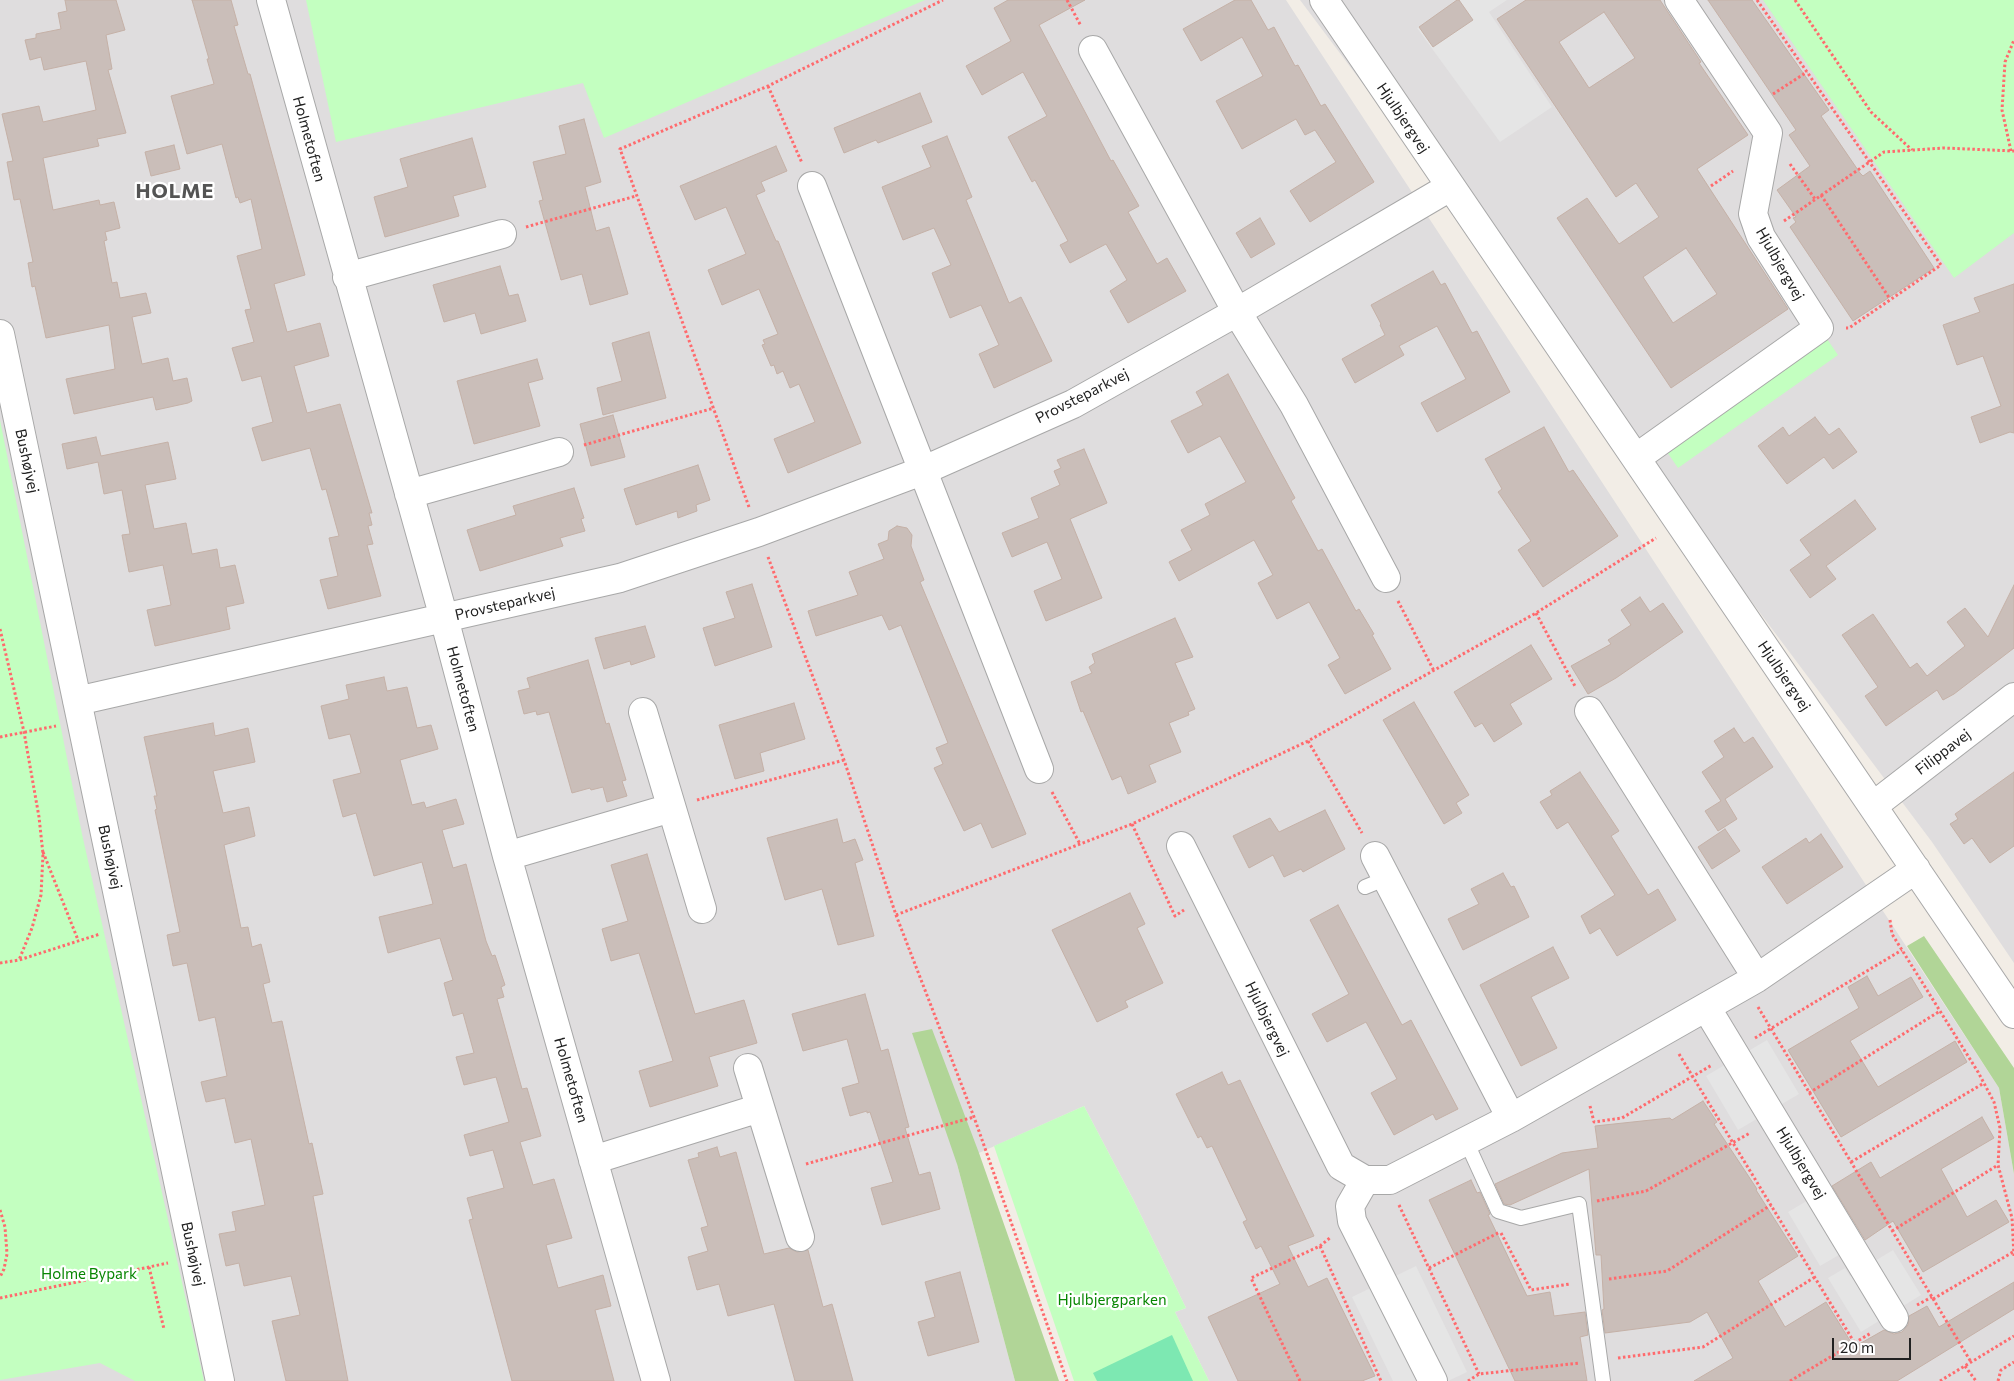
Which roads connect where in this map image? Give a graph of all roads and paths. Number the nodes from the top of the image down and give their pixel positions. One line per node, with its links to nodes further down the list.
1 (271, 0): 21 (street, Holmetoften)
2 (943, 0): 10 (path)
3 (1324, 0): 16 (street, Hjulbjergvej)
4 (1679, 0): 11 (street, Hjulbjergvej)
5 (1757, 0): 9 (path)
6 (1795, 0): 12 (path)
7 (2014, 40): 13 (path)
8 (1093, 50): 23 (street)
9 (1807, 72): 11 (path); 14 (path)
10 (768, 86): 15 (path); 18 (path)
11 (1751, 108): 20 (street, Hjulbjergvej)
12 (1912, 150): 13 (path); 14 (path)
13 (2013, 151)
14 (1869, 161): 17 (path); 22 (path)
15 (812, 186): 29 (street)
16 (1450, 186): 23 (street, Provsteparkvej); 28 (street, Hjulbjergvej)
17 (1821, 195): 20 (path); 22 (path)
18 (636, 196): 19 (path); 26 (path)
19 (502, 234): 21 (street)
20 (1761, 237): 24 (street, Hjulbjergvej)
21 (347, 277): 30 (street, Holmetoften)
22 (1890, 299): 24 (path)
23 (1238, 312): 29 (street, Provsteparkvej); 33 (street)
24 (1819, 328): 28 (street)
25 (0, 334): 39 (street, Bushøjvej)
26 (714, 408): 27 (path); 32 (path)
27 (559, 452): 30 (street)
28 (1636, 458): 31 (street, Hjulbjergvej)
29 (922, 471): 32 (street, Provsteparkvej); 46 (street)
30 (409, 494): 35 (street, Holmetoften)
31 (1680, 523): 34 (path); 47 (street, Hjulbjergvej)
32 (759, 532): 35 (street, Provsteparkvej); 45 (path)
33 (1386, 578): 37 (path)
34 (1536, 613): 37 (path); 41 (path)
35 (444, 618): 39 (street, Provsteparkvej); 53 (street, Holmetoften)
36 (0, 629): 42 (path)
37 (1434, 671): 44 (path)
38 (2014, 697): 47 (street, Filippavej)
39 (79, 711): 42 (path); 60 (street, Bushøjvej)
40 (643, 712): 48 (street)
41 (1589, 712): 64 (street)
42 (24, 732): 43 (path); 52 (path)
43 (0, 737)
44 (1308, 740): 49 (path); 55 (path)
45 (844, 760): 48 (path); 59 (path)
46 (1039, 769): 50 (path)
47 (1873, 806): 54 (street, Hjulbjergvej)
48 (671, 808): 53 (street); 58 (street)
49 (1132, 824): 50 (path); 57 (path)
50 (1080, 844): 59 (path)
51 (1181, 846): 57 (street, Hjulbjergvej)
52 (42, 849): 61 (path); 62 (path)
53 (508, 856): 78 (street, Holmetoften)
54 (1916, 869): 56 (street); 67 (street, Hjulbjergvej)
55 (1376, 874): 74 (street)
56 (1894, 884): 64 (street); 66 (path)
57 (1206, 897): 82 (street, Hjulbjergvej)
58 (702, 909)
59 (896, 915): 73 (path)
60 (125, 928): 61 (path); 94 (street, Bushøjvej)
61 (78, 940): 62 (path)
62 (19, 960): 63 (path)
63 (0, 963)
64 (1757, 991): 65 (street); 71 (path)
65 (1706, 1007): 74 (street); 75 (street, Hjulbjergvej)
66 (1940, 1011): 70 (path); 71 (path)
67 (2014, 1014)
68 (1676, 1049): 77 (path)
69 (748, 1068): 72 (street)
70 (1984, 1083): 79 (path); 80 (path)
71 (1809, 1093): 79 (path)
72 (760, 1108): 78 (street); 81 (street)
73 (974, 1116): 81 (path); 113 (path)
74 (1511, 1118): 76 (street)
75 (1774, 1119): 77 (path); 102 (street, Hjulbjergvej)
76 (1466, 1141): 82 (street); 87 (lane)
77 (1733, 1143): 84 (path); 85 (path)
78 (593, 1160): 112 (street, Holmetoften)
79 (1851, 1162): 89 (path)
80 (1998, 1165): 89 (path); 93 (path)
81 (779, 1171): 91 (street)
82 (1365, 1180): 88 (street)
83 (1397, 1200): 96 (path)
84 (1579, 1204): 87 (lane); 99 (lane)
85 (1770, 1205): 98 (path); 99 (path)
86 (0, 1210): 97 (path)
87 (1498, 1211): 90 (path)
88 (1352, 1220): 92 (path); 116 (street)
89 (1892, 1230): 101 (path)
90 (1500, 1232): 96 (path); 99 (path)
91 (800, 1237)
92 (1320, 1246): 114 (path); 115 (path)
93 (2013, 1254): 101 (path)
94 (195, 1262): 95 (path); 111 (street, Bushøjvej)
95 (149, 1267): 100 (path); 103 (path)
96 (1429, 1268): 110 (path)
97 (0, 1276)
98 (1815, 1278): 105 (path); 106 (path)
99 (1590, 1281): 106 (lane)
100 (0, 1298)
101 (1933, 1298): 102 (path); 107 (path)
102 (1894, 1318): 105 (path)
103 (164, 1329)
104 (2014, 1336): 107 (path)
105 (1854, 1342): 119 (path)
106 (1600, 1360): 110 (path); 118 (lane)
107 (1971, 1362): 109 (path)
108 (2014, 1362): 122 (path)
109 (1965, 1366): 120 (path); 121 (path)
110 (1479, 1374): 117 (path)
111 (220, 1381)
112 (656, 1381)
113 (1067, 1381)
114 (1300, 1381)
115 (1381, 1381)
116 (1433, 1381)
117 (1468, 1381)
118 (1603, 1381)
119 (1790, 1381)
120 (1940, 1381)
121 (1976, 1381)
122 (1998, 1381)

